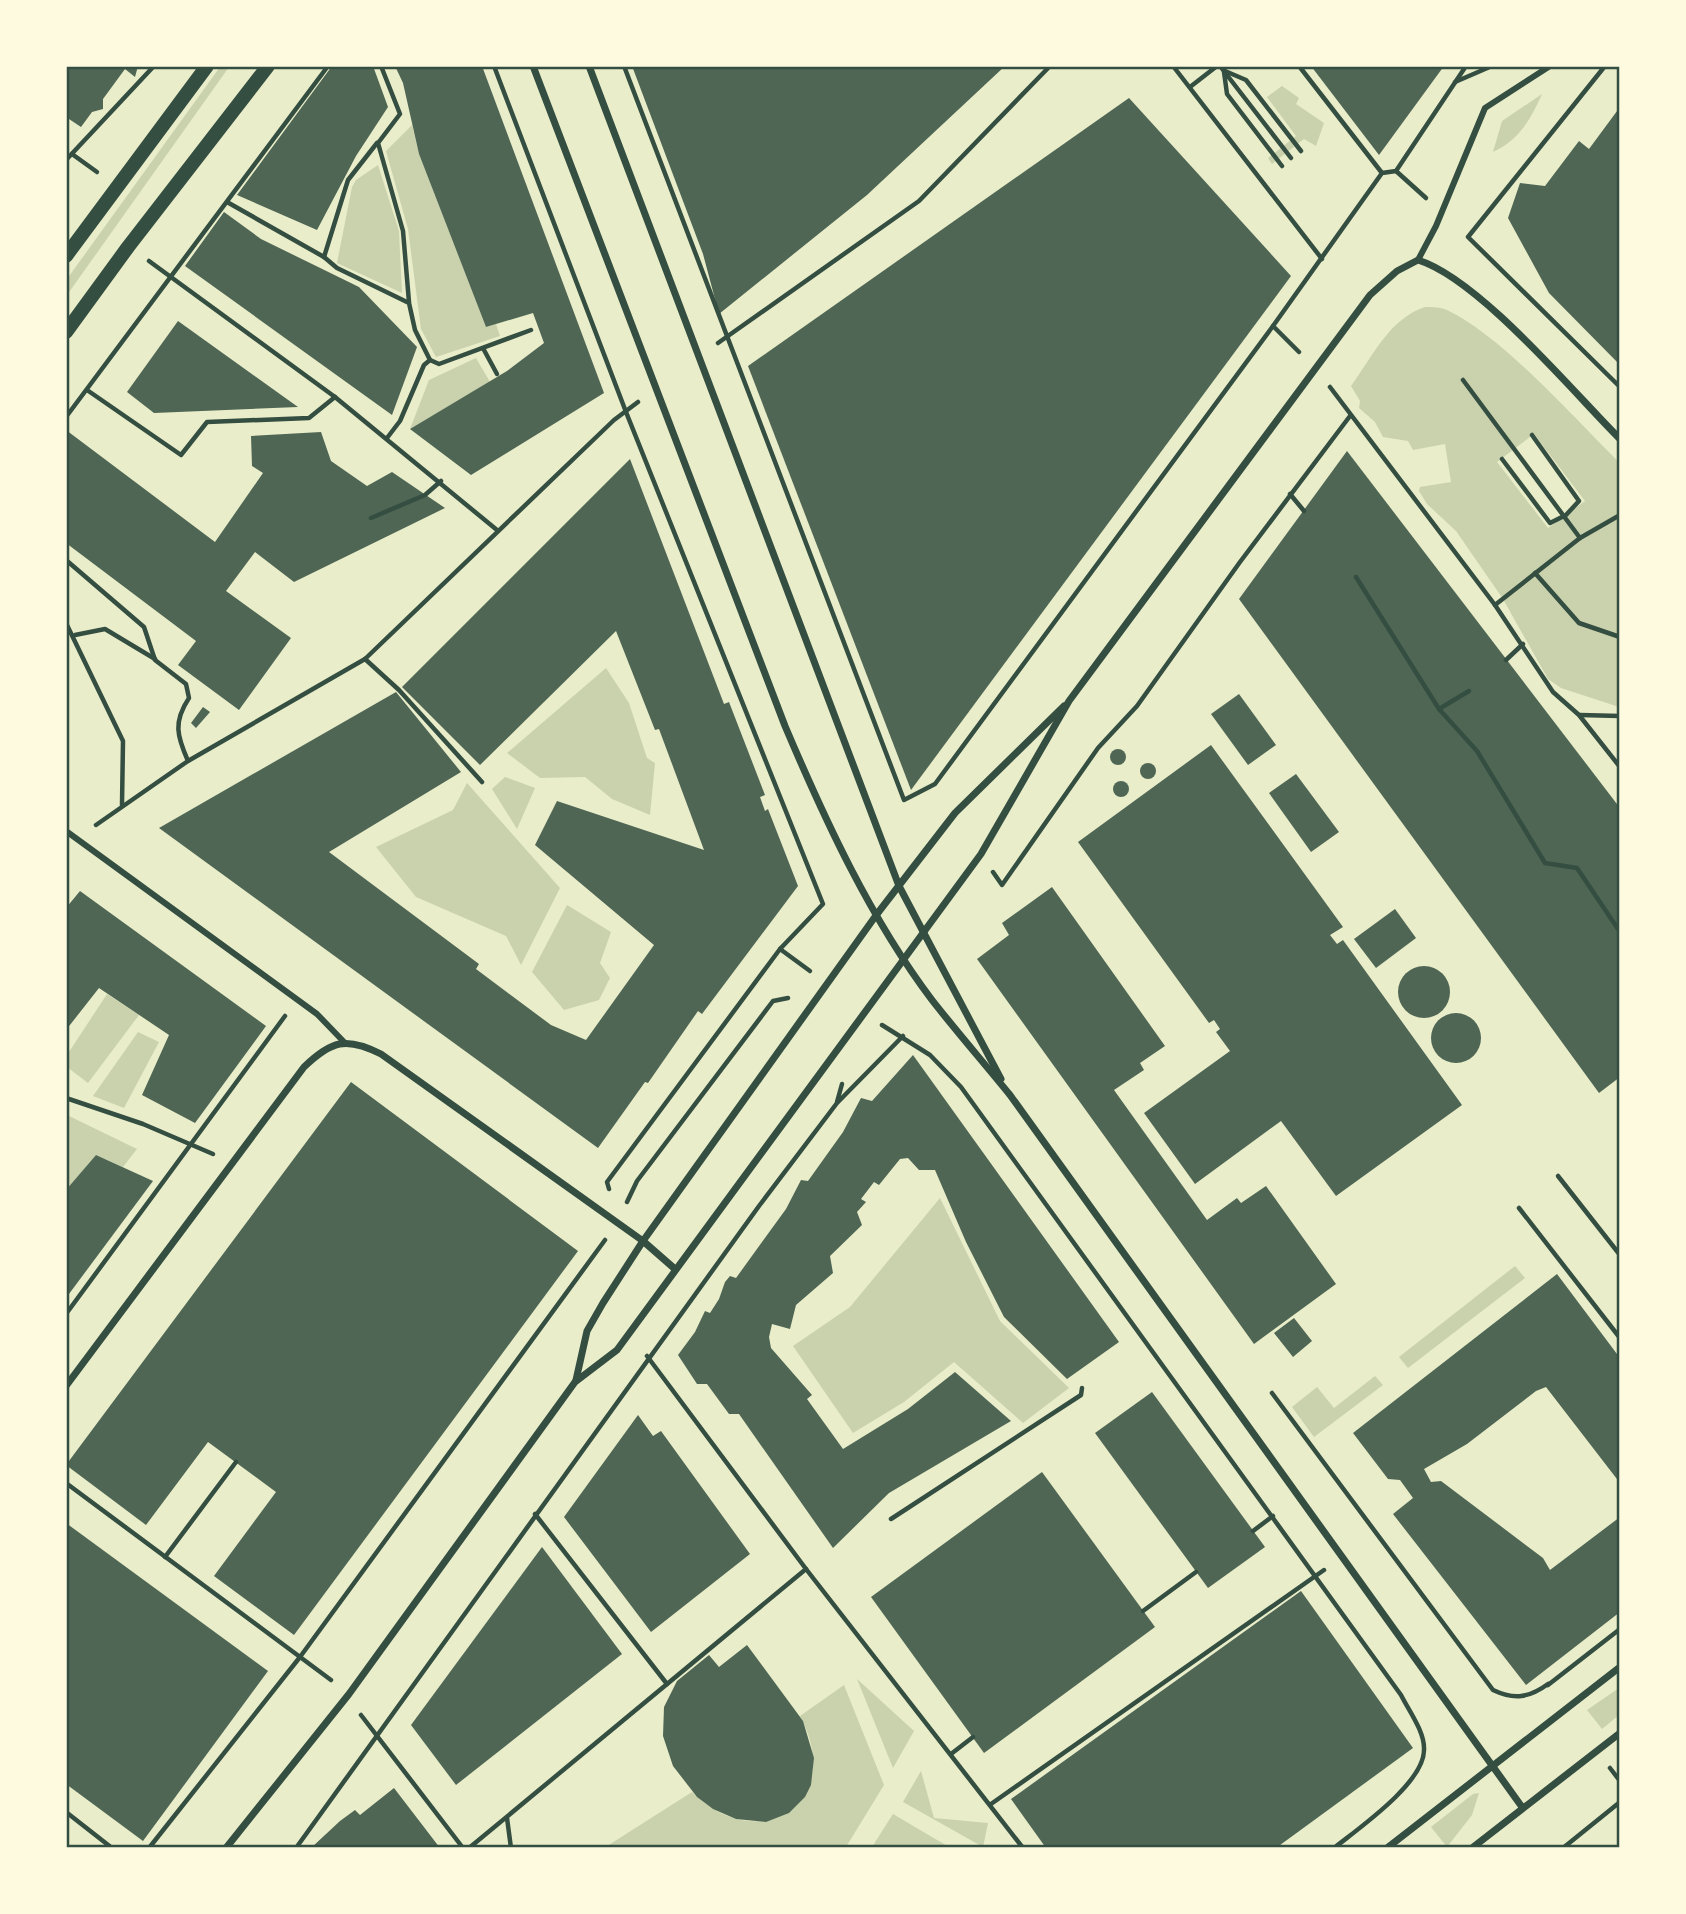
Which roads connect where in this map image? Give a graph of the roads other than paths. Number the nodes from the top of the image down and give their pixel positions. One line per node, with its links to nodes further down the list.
1 (207, 66): 6 (main road)
2 (268, 66): 8 (main road)
3 (533, 66): 13 (street)
4 (589, 66): 12 (street)
5 (1550, 66): 7 (street)
6 (66, 256)
7 (1418, 260): 9 (street); 10 (street)
8 (66, 332)
9 (1619, 439)
10 (1069, 701): 12 (street); 14 (street)
11 (66, 831): 16 (street)
12 (899, 886): 13 (street); 14 (street)
13 (877, 914): 15 (street); 18 (street)
14 (922, 931): 15 (street); 17 (street)
15 (905, 958): 17 (street); 19 (street)
16 (344, 1042): 18 (street); 21 (street)
17 (1010, 1095): 24 (street)
18 (643, 1241): 19 (street); 20 (street)
19 (676, 1269): 20 (street)
20 (575, 1382): 26 (street)
21 (66, 1386)
22 (1619, 1667): 24 (street)
23 (1619, 1733): 25 (street)
24 (1492, 1766): 25 (street); 27 (street)
25 (1522, 1807): 28 (street)
26 (226, 1847)
27 (1387, 1847)
28 (1472, 1847)

